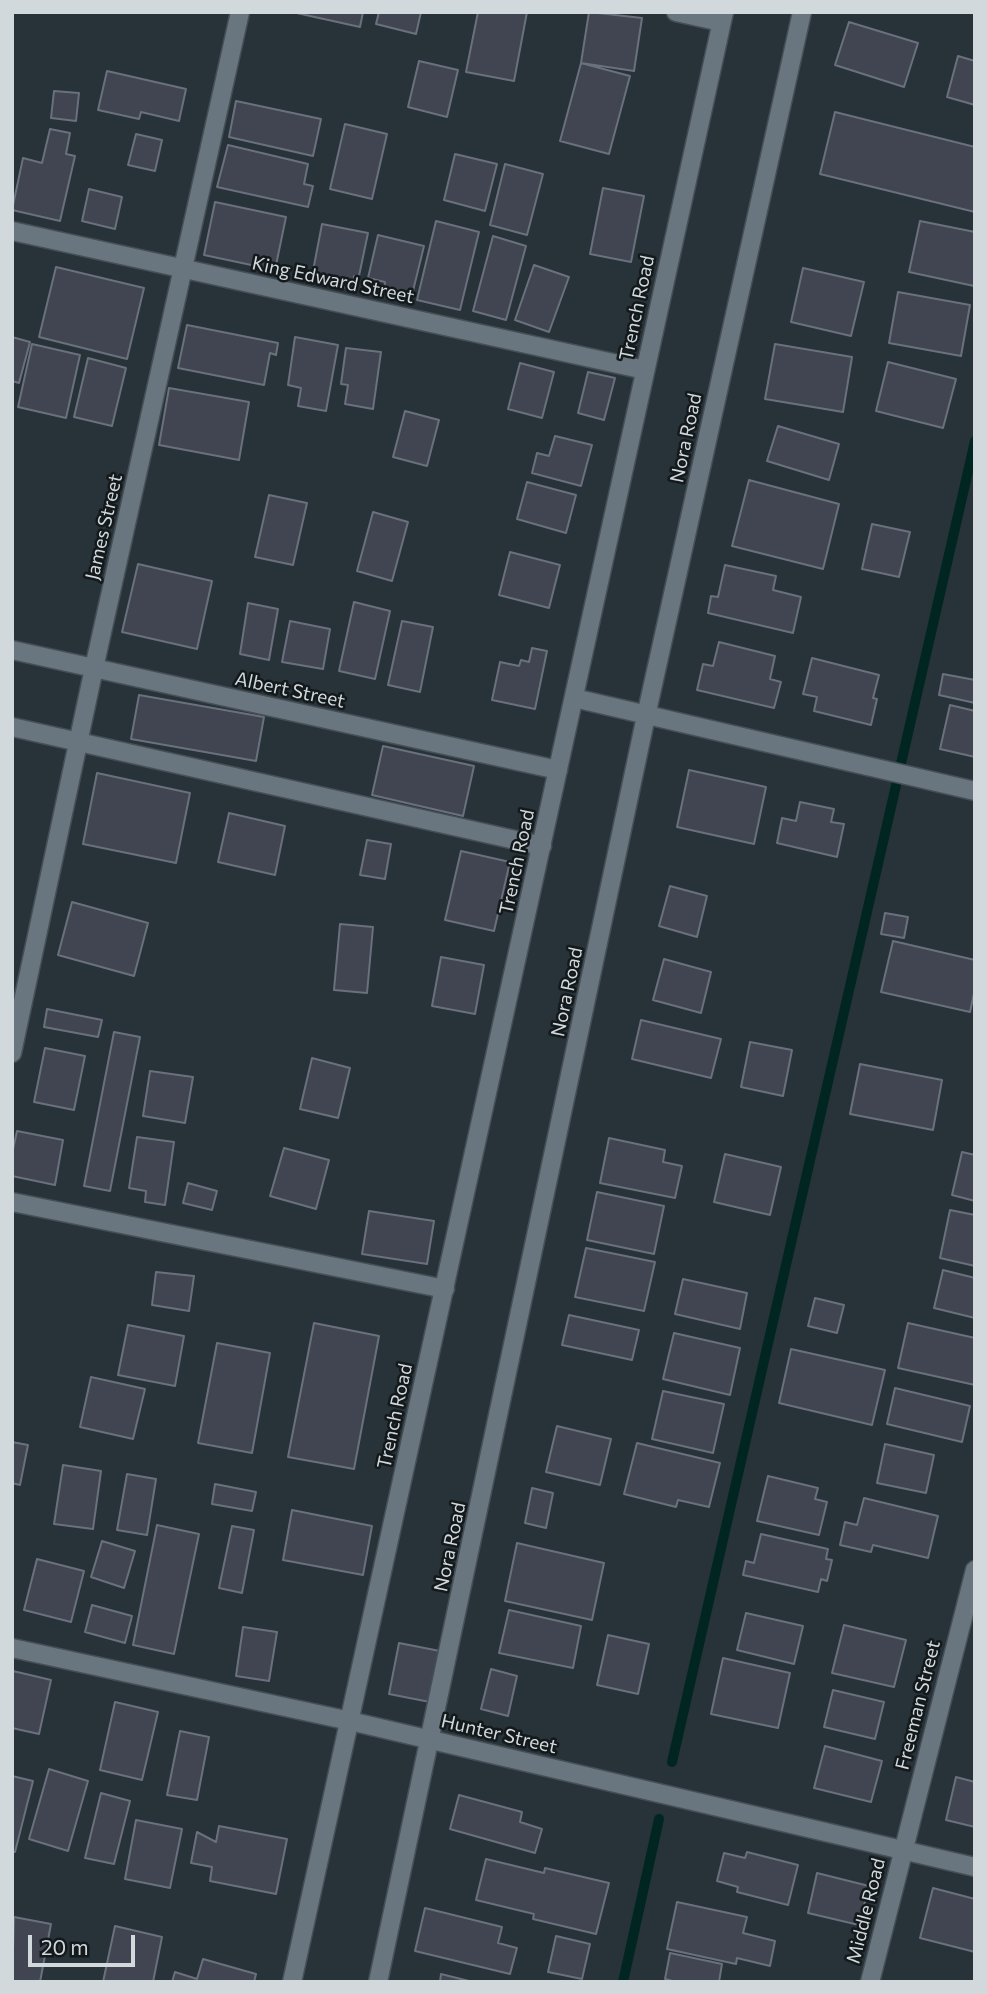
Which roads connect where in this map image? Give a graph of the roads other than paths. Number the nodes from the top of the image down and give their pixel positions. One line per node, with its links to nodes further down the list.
1 (240, 12): 6 (street, James Street)
2 (676, 12): 4 (street)
3 (802, 12): 11 (street, Nora Road)
4 (722, 17): 7 (street, Trench Road)
5 (12, 231): 6 (street, King Edward Street)
6 (183, 269): 7 (street, King Edward Street); 9 (street, James Street)
7 (645, 370): 10 (street, Trench Road)
8 (12, 650): 9 (street, Albert Street)
9 (94, 668): 13 (street, James Street); 14 (street, Albert Street)
10 (574, 698): 11 (street); 14 (street, Trench Road)
11 (646, 716): 15 (street); 23 (street, Nora Road)
12 (12, 727): 13 (street)
13 (78, 742): 16 (street); 17 (street, James Street)
14 (558, 770): 16 (street, Trench Road)
15 (975, 791)
16 (542, 846): 19 (street, Trench Road)
17 (12, 1053)
18 (12, 1202): 19 (street)
19 (445, 1289): 22 (street, Trench Road)
20 (975, 1570): 24 (street, Freeman Street)
21 (12, 1648): 22 (street, Hunter Street)
22 (350, 1721): 23 (street, Hunter Street); 26 (street, Trench Road)
23 (431, 1740): 24 (street, Hunter Street); 27 (street, Nora Road)
24 (902, 1850): 25 (street, Hunter Street); 28 (street, Middle Road)
25 (975, 1867)
26 (292, 1982)
27 (379, 1982)
28 (870, 1982)

